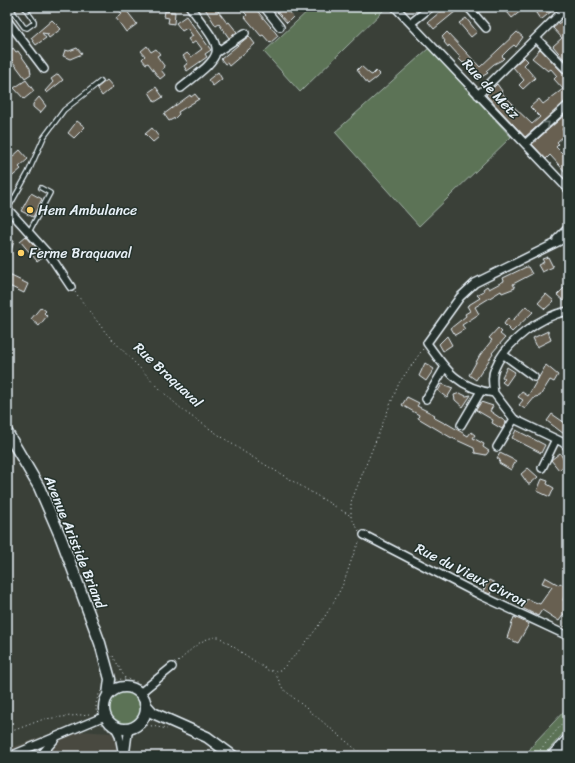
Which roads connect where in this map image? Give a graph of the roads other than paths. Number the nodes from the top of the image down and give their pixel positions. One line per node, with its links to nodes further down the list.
1 (24, 7): 8 (lane)
2 (190, 7): 15 (street)
3 (264, 7): 11 (street)
4 (395, 7): 10 (street, Rue de Metz)
5 (430, 7): 10 (street)
6 (468, 7): 12 (street)
7 (567, 7): 14 (street)
8 (9, 8)
9 (7, 20): 16 (street)
10 (411, 23): 20 (street, Rue de Metz)
11 (280, 27)
12 (486, 28)
13 (245, 33): 15 (street)
14 (537, 39): 17 (street); 20 (street)
15 (217, 52): 19 (street)
16 (44, 69)
17 (568, 71)
18 (101, 81): 27 (lane)
19 (181, 88)
20 (478, 94): 22 (street, Rue de Metz)
21 (568, 104): 22 (street, one-way to 21)
22 (525, 144): 23 (street, Rue de Metz)
23 (553, 173): 25 (street, Rue de Metz); 26 (street, Rue de Metz)
24 (41, 188): 29 (lane)
25 (568, 189)
26 (568, 196)
27 (8, 212): 29 (street)
28 (568, 228): 31 (street)
29 (29, 232): 32 (street)
30 (568, 237): 31 (street)
31 (546, 247): 35 (street)
32 (71, 287)
33 (568, 311): 34 (street)
34 (504, 355): 36 (street); 38 (street)
35 (445, 367): 37 (street); 39 (street)
36 (534, 378)
37 (481, 391): 38 (street); 41 (street)
38 (494, 393): 40 (street)
39 (426, 399)
40 (514, 419): 43 (street); 44 (street)
41 (461, 425)
42 (7, 432): 50 (main road, Avenue Aristide Briand)
43 (556, 439): 45 (street); 46 (street)
44 (498, 447)
45 (568, 447)
46 (542, 468)
47 (364, 535): 48 (street, Rue du Vieux Civron)
48 (564, 634)
49 (172, 668): 52 (street)
50 (114, 681): 51 (main road, Avenue Aristide Briand); 53 (main road)
51 (130, 687): 52 (main road); 53 (main road)
52 (143, 691): 55 (main road)
53 (108, 695): 54 (main road)
54 (100, 715): 56 (main road); 58 (street)
55 (147, 715): 57 (main road); 63 (main road)
56 (117, 731): 57 (main road); 62 (street)
57 (129, 731): 62 (street)
58 (60, 735): 60 (street); 61 (street)
59 (568, 740): 64 (highway)
60 (10, 756)
61 (40, 756)
62 (124, 756)
63 (233, 756)
64 (553, 756)

